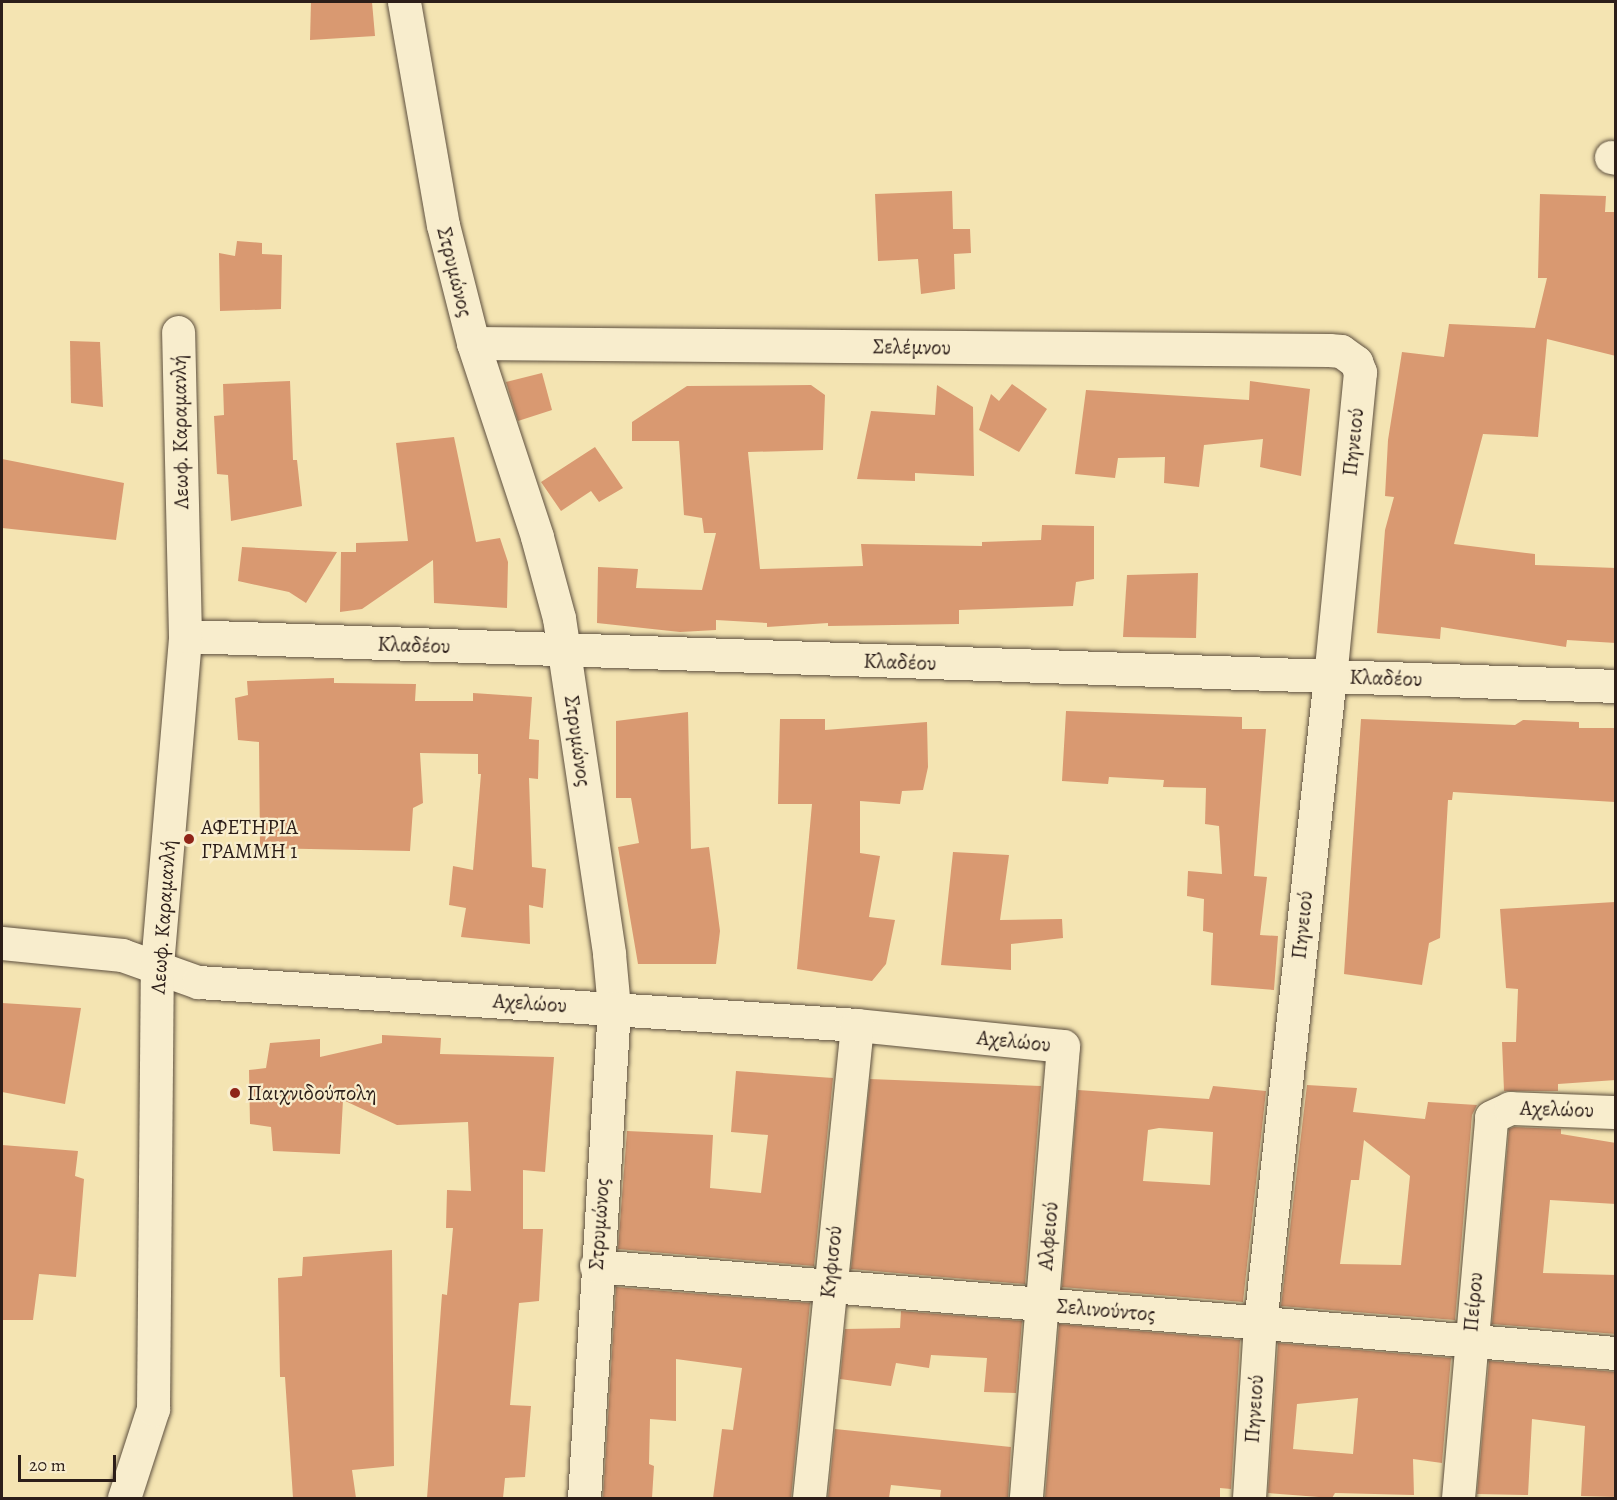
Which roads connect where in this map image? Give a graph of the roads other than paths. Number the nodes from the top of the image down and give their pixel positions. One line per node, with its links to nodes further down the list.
1 (404, 2): 3 (street, Στρυμώνος)
2 (178, 332): 5 (street, Λεωφ. Καραμανλή)
3 (473, 343): 4 (street, Σελέμνου); 6 (street, Στρυμώνος)
4 (1349, 355): 7 (street, Πηνειού)
5 (185, 636): 6 (street, Κλαδέου); 10 (street, Λεωφ. Καραμανλή)
6 (565, 652): 7 (street, Κλαδέου); 11 (street, Στρυμώνος)
7 (1330, 676): 8 (street, Κλαδέου); 19 (street, Πηνειού)
8 (1616, 686)
9 (2, 943): 10 (street, Αχελώου)
10 (158, 965): 11 (street, Αχελώου); 22 (street, Λεωφ. Καραμανλή)
11 (614, 1008): 12 (street, Αχελώου); 16 (street, Στρυμώνος)
12 (857, 1025): 13 (street, Αχελώου); 17 (street, Κηφισού)
13 (1063, 1046): 18 (street, Αλφειού)
14 (1500, 1110): 15 (street, Αχελώου); 20 (street, Πείρου)
15 (1616, 1112)
16 (596, 1266): 17 (street, Σελινούντος); 23 (street, Στρυμώνος)
17 (828, 1283): 18 (street, Σελινούντος); 24 (street, Κηφισού)
18 (1042, 1305): 19 (street, Σελινούντος); 25 (street, Αλφειού)
19 (1260, 1323): 20 (street, Σελινούντος); 26 (street, Πηνειού)
20 (1470, 1341): 21 (street, Σελινούντος); 27 (street, Πείρου)
21 (1616, 1353)
22 (124, 1498)
23 (584, 1498)
24 (809, 1498)
25 (1026, 1498)
26 (1249, 1498)
27 (1458, 1498)

